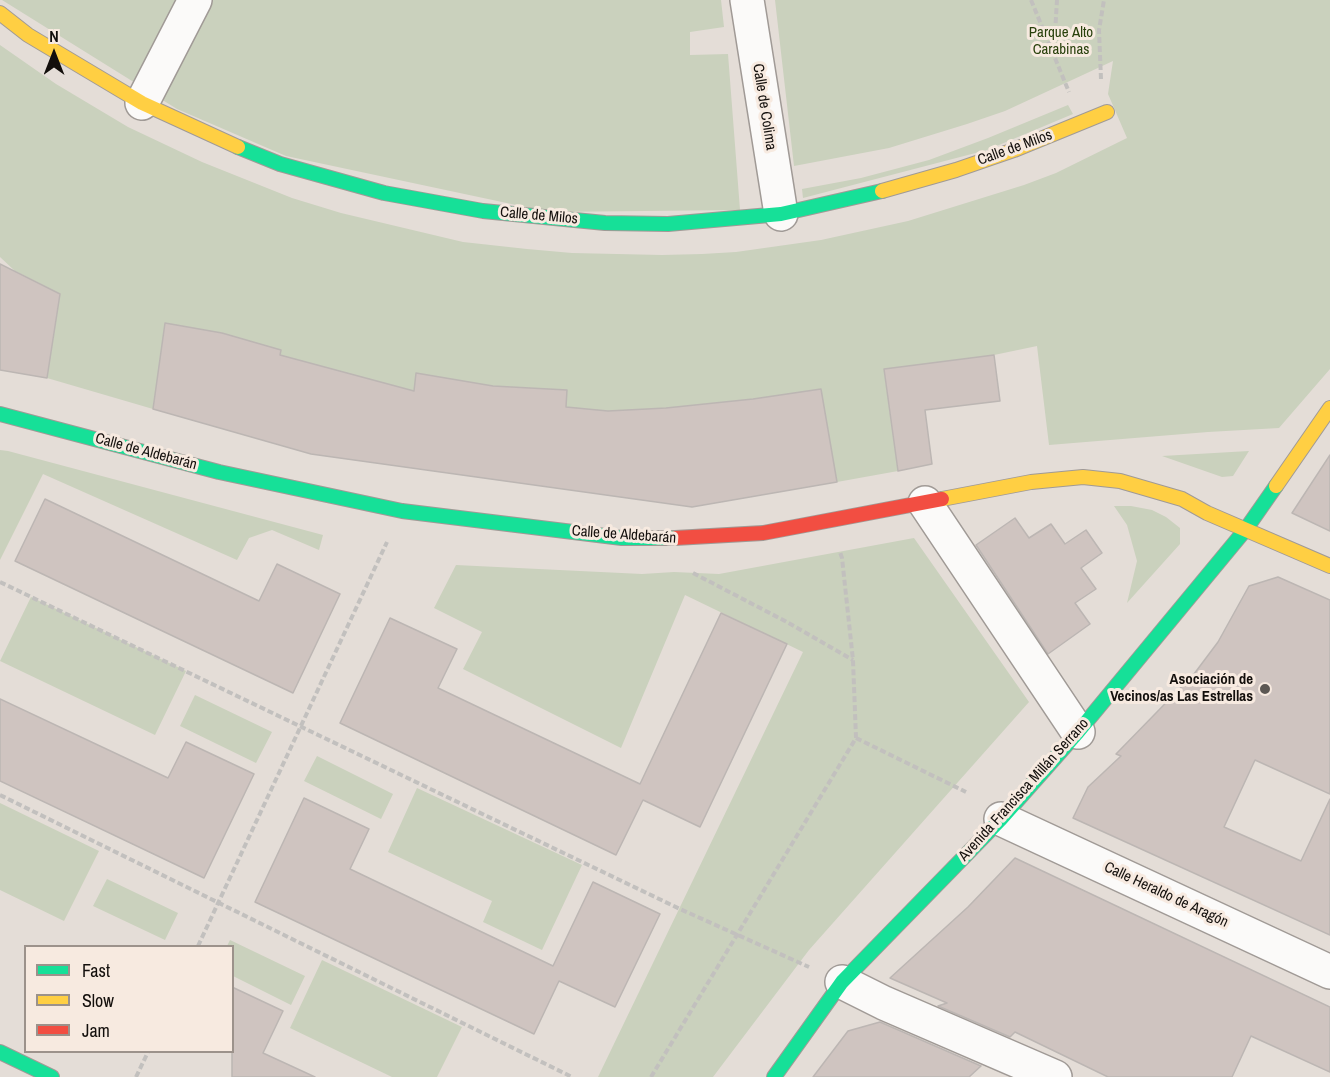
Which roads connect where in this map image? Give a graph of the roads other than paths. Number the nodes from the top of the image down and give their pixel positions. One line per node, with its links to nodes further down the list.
1 (195, 0): 4 (street)
2 (747, 0): 6 (street, Calle de Colima)
3 (0, 13): 4 (street, Calle de Milos)
4 (142, 103): 6 (street, Calle de Milos)
5 (1107, 112): 6 (street, Calle de Milos)
6 (781, 214)
7 (1330, 408): 10 (street, Avenida Francisca Millán Serrano)
8 (0, 414): 9 (street, Calle de Aldebarán)
9 (925, 503): 10 (street, Calle de Aldebarán); 12 (street)
10 (1246, 529): 11 (street, Calle de Aldebarán); 12 (street, Avenida Francisca Millán Serrano)
11 (1330, 566)
12 (1078, 732): 13 (street, Avenida Francisca Millán Serrano)
13 (1001, 819): 14 (street, Calle Heraldo de Aragón); 15 (street, Avenida Francisca Millán Serrano)
14 (1330, 972)
15 (842, 982): 18 (street, Avenida Francisca Millán Serrano); 19 (street)
16 (0, 1052): 17 (street)
17 (52, 1077)
18 (774, 1077)
19 (1055, 1077)

